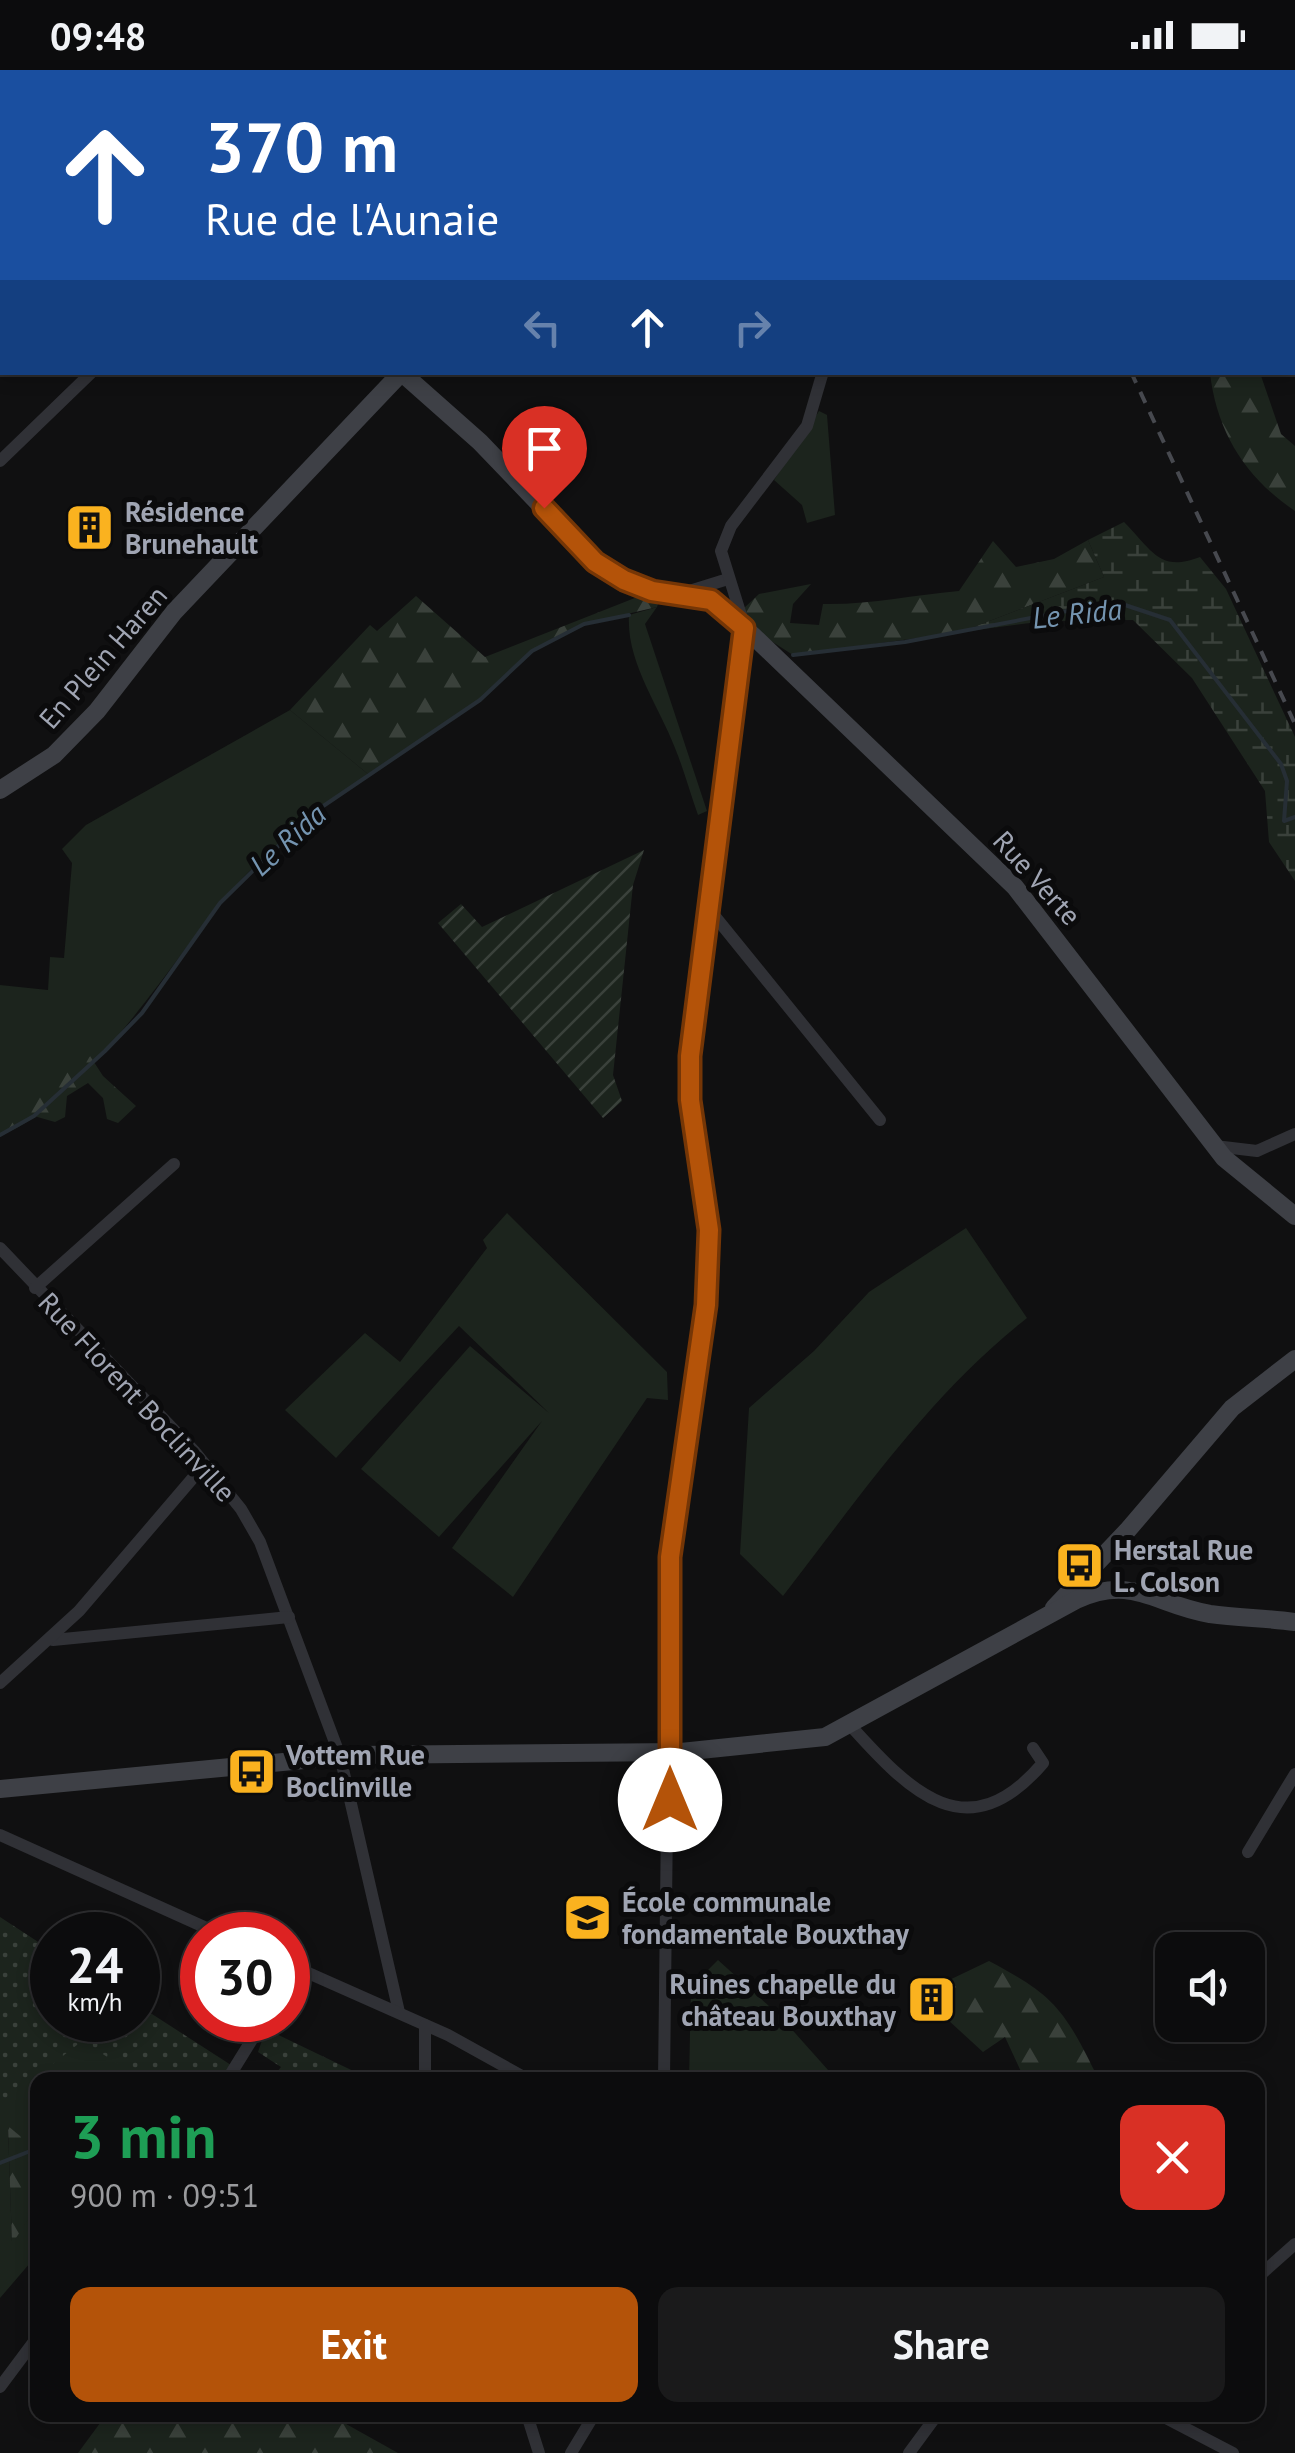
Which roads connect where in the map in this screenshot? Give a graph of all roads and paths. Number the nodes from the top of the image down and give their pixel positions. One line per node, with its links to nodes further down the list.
1 (89, 375): 4 (street)
2 (410, 375): 6 (street); 8 (street, En Plein Haren)
3 (822, 376): 5 (street)
4 (0, 461)
5 (728, 580): 6 (street); 7 (street)
6 (682, 593): 7 (street, Rue Verte)
7 (744, 628): 9 (street); 12 (street, Rue Verte)
8 (0, 790)
9 (709, 909): 10 (street); 30 (street)
10 (880, 1120)
11 (1295, 1134): 12 (street)
12 (1215, 1146): 14 (street, Rue Verte)
13 (174, 1164): 16 (street)
14 (1295, 1216)
15 (0, 1248): 16 (street, Rue Florent Boclinville)
16 (35, 1288): 18 (street, Rue Florent Boclinville)
17 (1295, 1359): 19 (street)
18 (204, 1465): 21 (street); 23 (street, Rue Florent Boclinville)
19 (1084, 1573): 20 (street); 22 (street)
20 (1093, 1592): 22 (street); 24 (street)
21 (79, 1611): 25 (street); 26 (street)
22 (1047, 1616): 28 (street)
23 (289, 1618): 25 (street); 31 (street, Rue Florent Boclinville)
24 (1295, 1622)
25 (92, 1637): 26 (street)
26 (53, 1640): 27 (street)
27 (0, 1683)
28 (850, 1725): 29 (street); 30 (street)
29 (1034, 1748)
30 (670, 1752): 31 (street); 44 (street)
31 (340, 1756): 33 (street); 38 (street, Rue Florent Boclinville)
32 (1295, 1774): 35 (street)
33 (0, 1788)
34 (0, 1835): 36 (street)
35 (1248, 1852)
36 (180, 1916)
37 (310, 1974): 38 (street)
38 (398, 2012): 39 (street)
39 (424, 2025): 42 (street); 43 (street)
40 (251, 2042): 41 (street)
41 (233, 2072)
42 (424, 2072)
43 (514, 2072)
44 (664, 2072)
45 (1295, 2244): 46 (street)
46 (1265, 2270)
47 (30, 2347): 48 (street)
48 (0, 2386)
49 (528, 2422): 53 (street)
50 (590, 2422): 54 (street)
51 (931, 2422): 55 (street)
52 (1173, 2422): 56 (street)
53 (538, 2453)
54 (572, 2453)
55 (909, 2453)
56 (1233, 2453)

